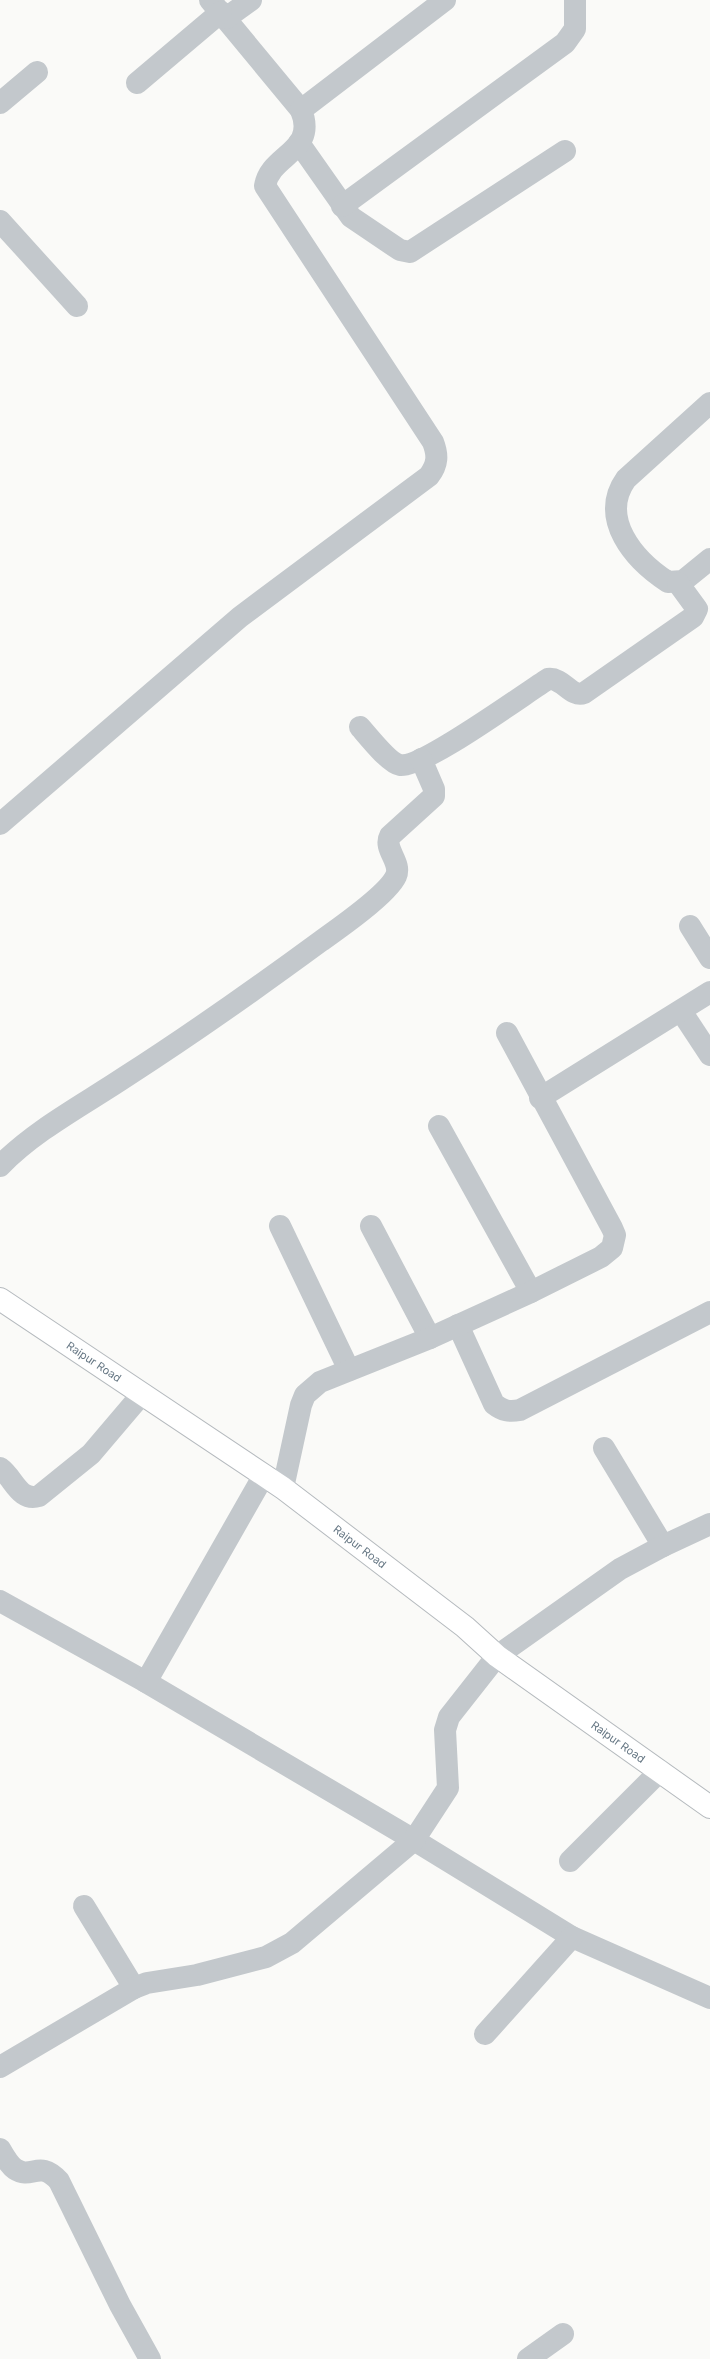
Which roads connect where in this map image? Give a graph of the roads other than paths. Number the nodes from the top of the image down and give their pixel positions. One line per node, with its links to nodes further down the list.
1 (251, 0): 4 (street)
2 (445, 0): 8 (street)
3 (575, 0): 11 (street)
4 (219, 10): 6 (street); 8 (street)
5 (37, 72): 7 (street)
6 (137, 83)
7 (0, 103)
8 (301, 110): 9 (street)
9 (299, 143): 11 (street); 19 (street)
10 (565, 151): 11 (street)
11 (342, 206)
12 (0, 221): 13 (street)
13 (77, 306)
14 (710, 403): 16 (street)
15 (710, 559): 16 (street)
16 (678, 583): 18 (street)
17 (360, 727): 18 (street)
18 (421, 758): 28 (street)
19 (0, 824)
20 (690, 926): 21 (street)
21 (710, 958)
22 (710, 992): 23 (street)
23 (681, 1011): 25 (street); 26 (street)
24 (507, 1033): 26 (street)
25 (710, 1055)
26 (540, 1098): 31 (street)
27 (439, 1126): 31 (street)
28 (0, 1166)
29 (280, 1226): 36 (street)
30 (371, 1226): 35 (street)
31 (531, 1292): 34 (street)
32 (0, 1300): 37 (main road, Raipur Road)
33 (710, 1312): 34 (street)
34 (458, 1325): 35 (street)
35 (430, 1338): 36 (street)
36 (349, 1370): 41 (street)
37 (142, 1394): 39 (street); 40 (main road, Raipur Road)
38 (604, 1448): 43 (street)
39 (0, 1468)
40 (264, 1475): 41 (main road, Raipur Road); 46 (street)
41 (283, 1488): 45 (main road, Raipur Road)
42 (710, 1524): 43 (street)
43 (663, 1546): 45 (street)
44 (0, 1601): 46 (street)
45 (497, 1656): 47 (main road, Raipur Road); 49 (street)
46 (146, 1682): 49 (street)
47 (660, 1771): 48 (main road, Raipur Road); 50 (street)
48 (710, 1807)
49 (414, 1840): 52 (street); 53 (street)
50 (570, 1861)
51 (84, 1906): 53 (street)
52 (572, 1937): 54 (street); 55 (street)
53 (134, 1988): 56 (street)
54 (710, 1998)
55 (485, 2034)
56 (0, 2067)
57 (0, 2149): 59 (street)
58 (563, 2334): 60 (street)
59 (150, 2359)
60 (528, 2359)

